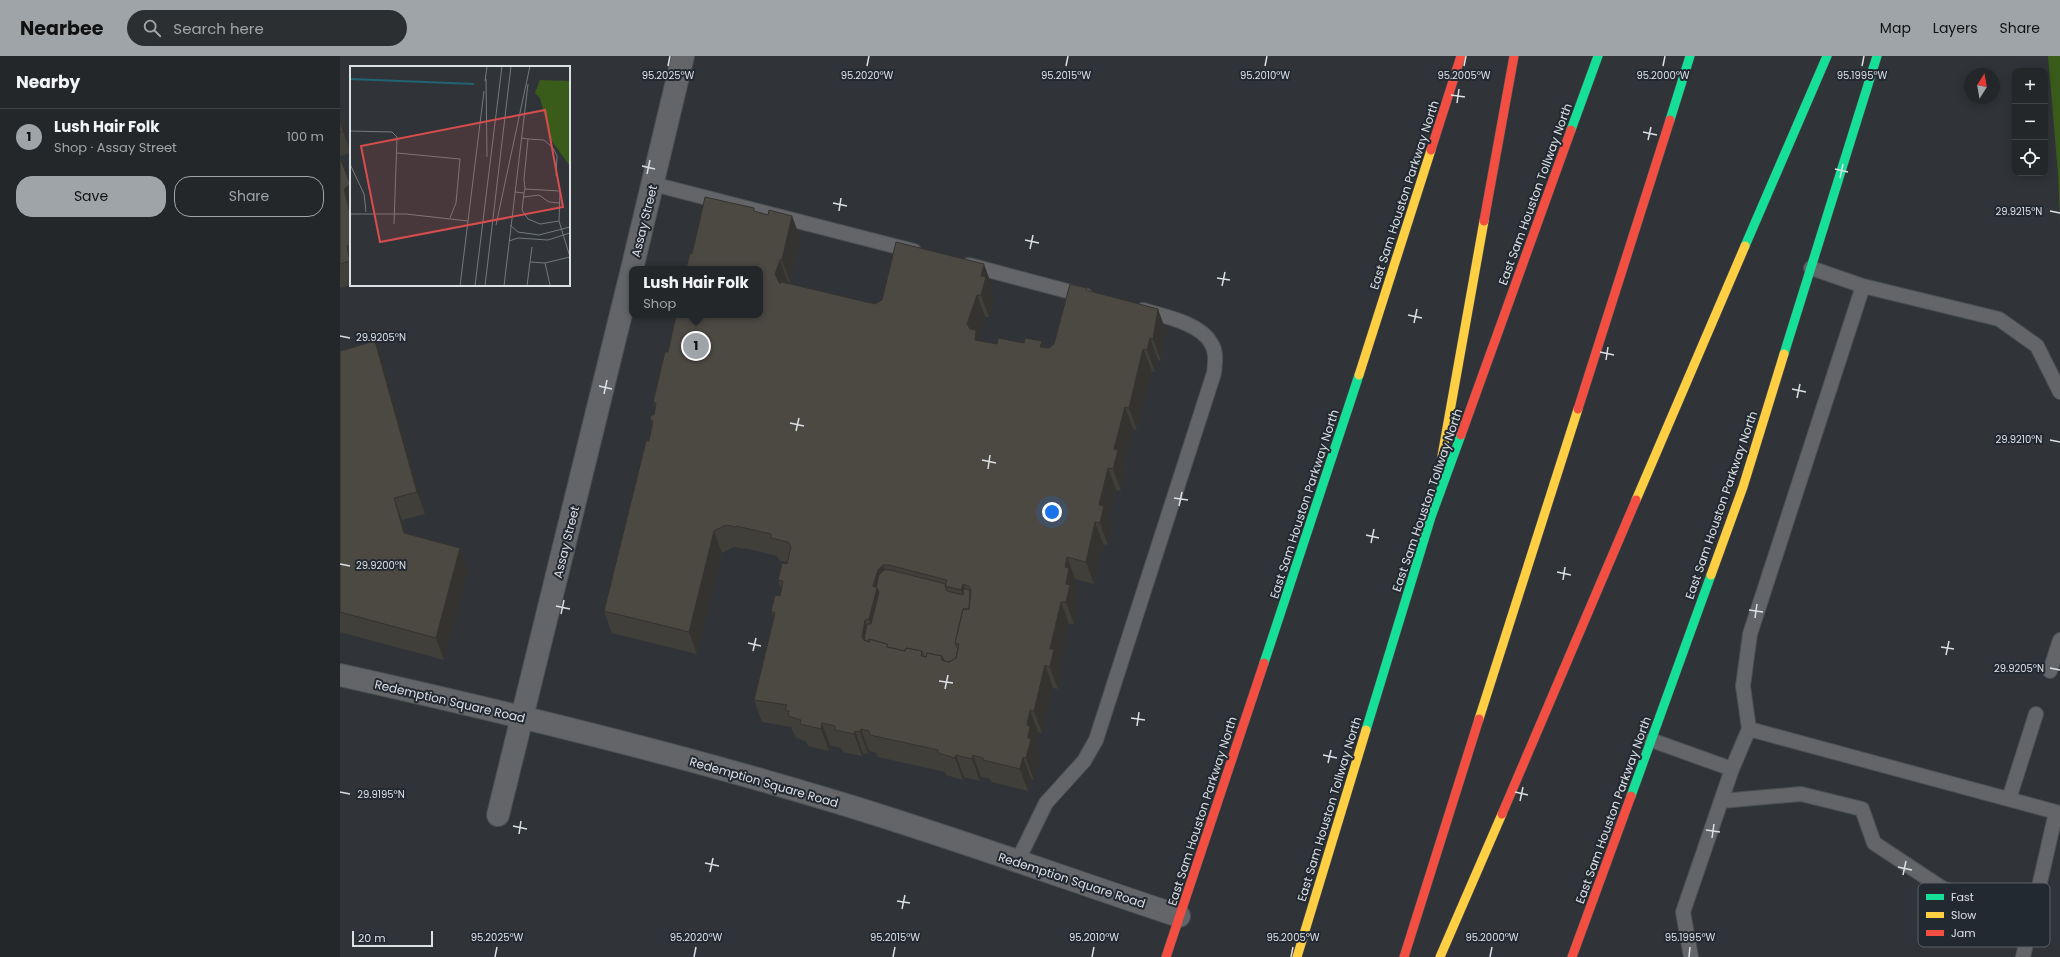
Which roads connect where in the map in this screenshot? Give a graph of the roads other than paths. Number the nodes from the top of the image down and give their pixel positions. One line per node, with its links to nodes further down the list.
1 (683, 56): 8 (street, Assay Street)
2 (1460, 56): 33 (main road, East Sam Houston Parkway North)
3 (1514, 56): 18 (main road)
4 (1598, 56): 18 (main road, East Sam Houston Tollway North)
5 (1690, 56): 37 (main road)
6 (1827, 56): 38 (main road)
7 (1877, 56): 12 (main road, East Sam Houston Parkway North)
8 (653, 184): 9 (lane); 11 (street, Assay Street)
9 (926, 254)
10 (957, 262): 15 (lane)
11 (633, 266)
12 (1811, 268): 14 (lane); 25 (main road, East Sam Houston Parkway North)
13 (629, 281): 23 (street, Assay Street)
14 (1863, 286): 17 (lane); 24 (lane)
15 (1102, 300)
16 (1132, 308): 30 (lane)
17 (2060, 392)
18 (1431, 517): 36 (main road, East Sam Houston Tollway North)
19 (2060, 640): 20 (lane)
20 (2050, 671)
21 (340, 675): 23 (street, Redemption Square Road)
22 (2036, 714): 27 (lane)
23 (522, 718): 29 (street, Assay Street); 30 (street, Redemption Square Road)
24 (1749, 729): 26 (lane); 27 (lane)
25 (1651, 740): 26 (lane); 39 (main road, East Sam Houston Parkway North)
26 (1732, 769): 28 (lane)
27 (2009, 799): 32 (lane)
28 (1721, 801): 31 (lane); 40 (lane)
29 (498, 815)
30 (1018, 862): 33 (street, Redemption Square Road)
31 (1934, 883)
32 (2040, 883)
33 (1179, 916): 35 (main road, East Sam Houston Parkway North)
34 (2025, 947): 41 (lane)
35 (1166, 957)
36 (1297, 957)
37 (1404, 957)
38 (1440, 957)
39 (1572, 957)
40 (1691, 957)
41 (2023, 957)

